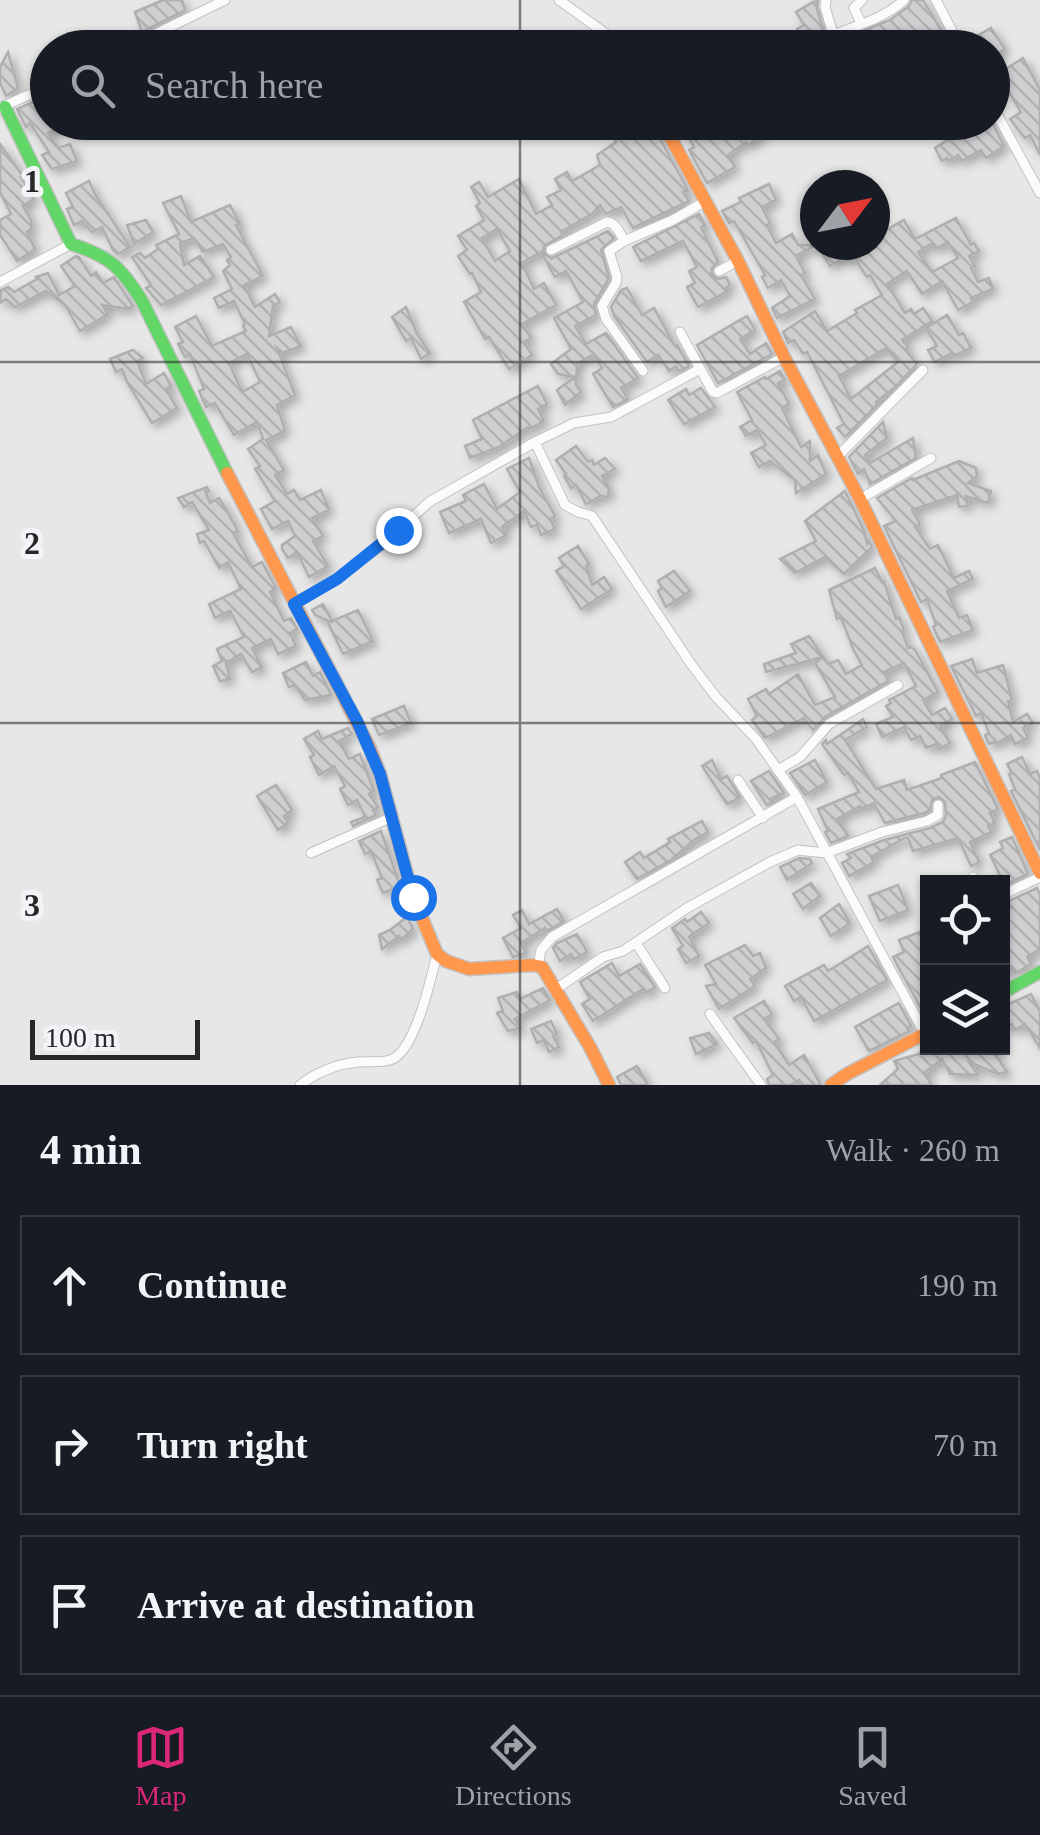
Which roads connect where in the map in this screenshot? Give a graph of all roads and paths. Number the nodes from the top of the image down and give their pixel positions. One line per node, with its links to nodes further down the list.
1 (225, 0): 8 (street)
2 (559, 0): 9 (street)
3 (826, 0): 10 (street)
4 (862, 0): 7 (street)
5 (904, 0): 7 (street)
6 (936, 0): 12 (street)
7 (860, 24): 11 (street)
8 (164, 30)
9 (601, 30)
10 (832, 30)
11 (844, 30)
12 (952, 30)
13 (30, 95): 14 (street)
14 (2, 108): 20 (street)
15 (1010, 138): 17 (street)
16 (671, 140): 18 (street)
17 (1040, 193)
18 (704, 202): 19 (street); 22 (street)
19 (624, 241): 21 (street); 29 (street)
20 (71, 244): 24 (street); 34 (street)
21 (551, 250)
22 (738, 261): 23 (street); 26 (street)
23 (720, 272)
24 (0, 282)
25 (680, 332): 27 (street)
26 (784, 357): 27 (street); 31 (street)
27 (700, 369): 30 (street)
28 (924, 370): 31 (street)
29 (643, 371)
30 (535, 442): 34 (street); 36 (street)
31 (838, 456): 33 (street)
32 (931, 458): 33 (street)
33 (860, 498): 44 (street)
34 (294, 603): 40 (street)
35 (898, 685): 36 (street)
36 (778, 770): 38 (street)
37 (738, 780): 41 (street)
38 (797, 798): 41 (street); 43 (street)
39 (938, 805): 43 (street)
40 (392, 816): 42 (street); 47 (street)
41 (763, 818): 48 (street)
42 (311, 853)
43 (826, 853): 46 (street); 54 (street)
44 (1040, 875): 45 (street)
45 (1010, 892)
46 (636, 943): 50 (street); 51 (street)
47 (436, 954): 48 (street); 56 (street)
48 (538, 966): 50 (street)
49 (1040, 972): 52 (street)
50 (556, 988): 57 (street)
51 (665, 988)
52 (1010, 989)
53 (710, 1014): 58 (street)
54 (920, 1022)
55 (920, 1036): 59 (street)
56 (300, 1085)
57 (609, 1085)
58 (760, 1085)
59 (831, 1085)

